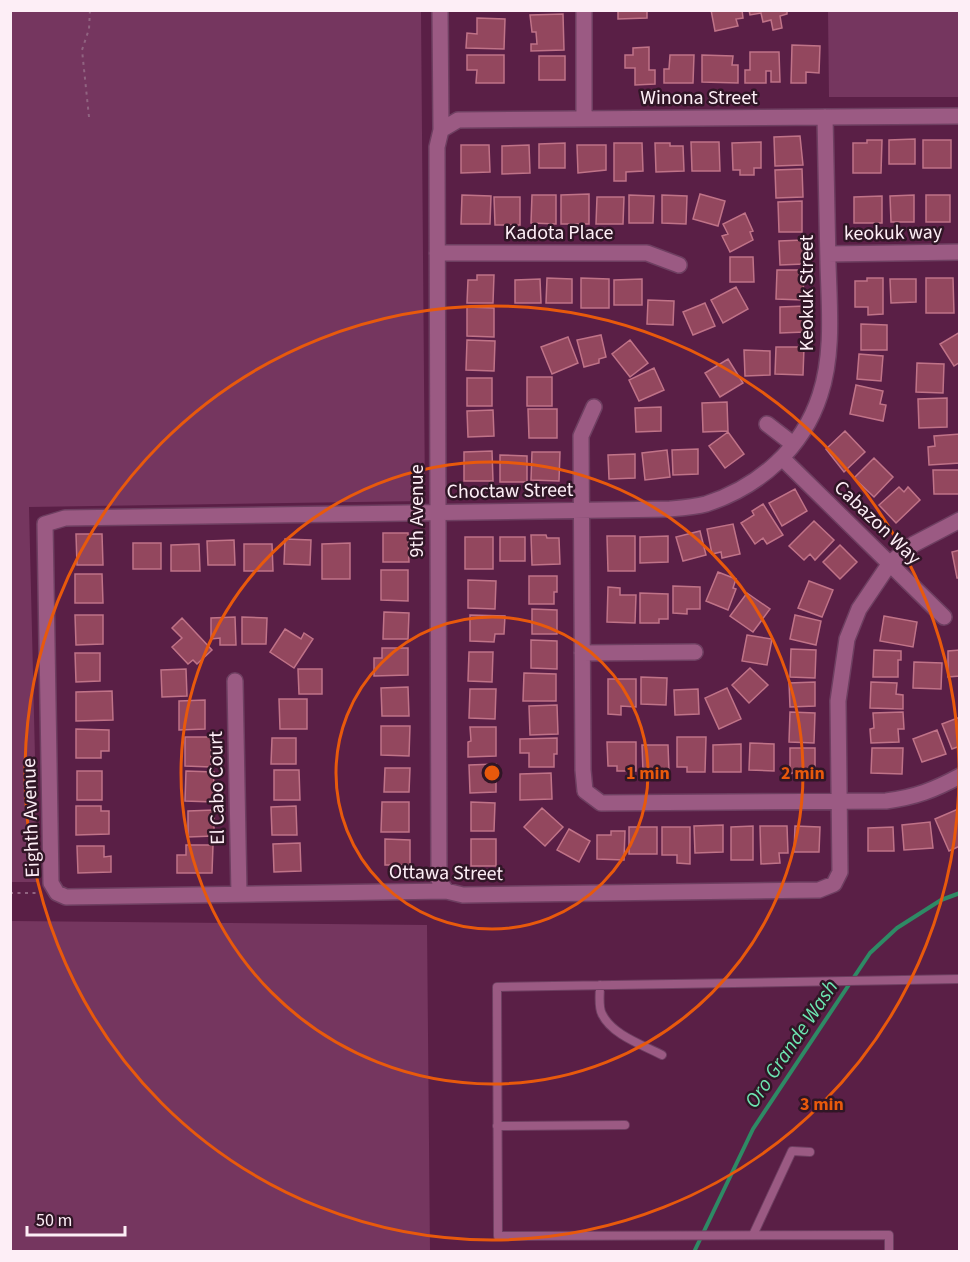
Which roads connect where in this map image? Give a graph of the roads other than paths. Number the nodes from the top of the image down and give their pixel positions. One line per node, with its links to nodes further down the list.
1 (440, 10): 6 (street, 9th Avenue)
2 (584, 10): 5 (street)
3 (960, 116): 4 (street, Winona Street)
4 (825, 117): 5 (street, Winona Street); 9 (street, Keokuk Street)
5 (584, 119): 6 (street, Winona Street)
6 (441, 130): 8 (street, 9th Avenue)
7 (960, 252): 9 (street, keokuk way)
8 (437, 253): 10 (street, Kadota Place); 16 (street, 9th Avenue)
9 (828, 254): 13 (street, Keokuk Street)
10 (679, 265)
11 (594, 407): 15 (street)
12 (767, 424): 13 (street)
13 (793, 444): 14 (street, Keokuk Street)
14 (782, 458): 15 (street, Choctaw Street); 19 (street, Cabazon Way)
15 (582, 509): 16 (street, Choctaw Street); 22 (street)
16 (437, 513): 18 (street, Choctaw Street); 26 (street, 9th Avenue)
17 (960, 520): 19 (street)
18 (45, 524): 27 (street, Eighth Avenue)
19 (890, 563): 20 (street, Cabazon Way); 25 (street)
20 (944, 616)
21 (695, 652): 22 (street)
22 (582, 653): 25 (street)
23 (235, 681): 28 (street, El Cabo Court)
24 (960, 776): 25 (street)
25 (839, 801): 26 (street, Ottawa Street)
26 (446, 891): 28 (street, Ottawa Street)
27 (57, 893): 28 (street, Ottawa Street)
28 (238, 894)
29 (960, 979): 30 (lane)
30 (600, 985): 31 (lane); 33 (lane)
31 (662, 1055)
32 (625, 1125): 33 (lane)
33 (497, 1126): 35 (lane)
34 (810, 1152): 35 (lane)
35 (753, 1235): 36 (lane)
36 (889, 1251)

